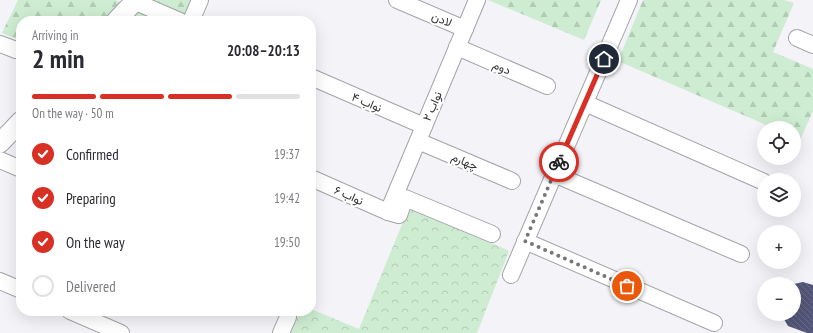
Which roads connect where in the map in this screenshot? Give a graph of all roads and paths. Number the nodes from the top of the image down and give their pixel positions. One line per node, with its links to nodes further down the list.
1 (200, 0): 8 (street)
2 (397, 0): 9 (street, لادن)
3 (477, 0): 9 (street, نواب ۲)
4 (629, 0): 17 (street)
5 (134, 1): 6 (street); 7 (street)
6 (120, 16)
7 (168, 16)
8 (193, 16)
9 (465, 29): 13 (street, نواب ۲)
10 (797, 38): 12 (street)
11 (0, 44): 14 (street)
12 (813, 45)
13 (457, 47): 16 (street, دوم); 19 (street, نواب ۲)
14 (16, 50)
15 (316, 79): 19 (street, نواب ۴)
16 (547, 86)
17 (585, 103): 24 (street); 25 (street)
18 (16, 125): 21 (street)
19 (424, 126): 20 (street, نواب ۲)
20 (418, 141): 27 (street, چهارم); 28 (street, نواب ۲)
21 (0, 143)
22 (0, 160): 23 (street)
23 (16, 167)
24 (554, 174): 30 (street); 31 (street)
25 (757, 179)
26 (316, 180): 28 (street, نواب ۶)
27 (512, 181)
28 (388, 212): 29 (street)
29 (492, 234)
30 (525, 241): 32 (street); 37 (street)
31 (741, 254)
32 (511, 275)
33 (0, 281): 34 (street)
34 (16, 288)
35 (82, 316): 38 (street)
36 (288, 316): 39 (street)
37 (714, 323)
38 (122, 333)
39 (281, 333)

